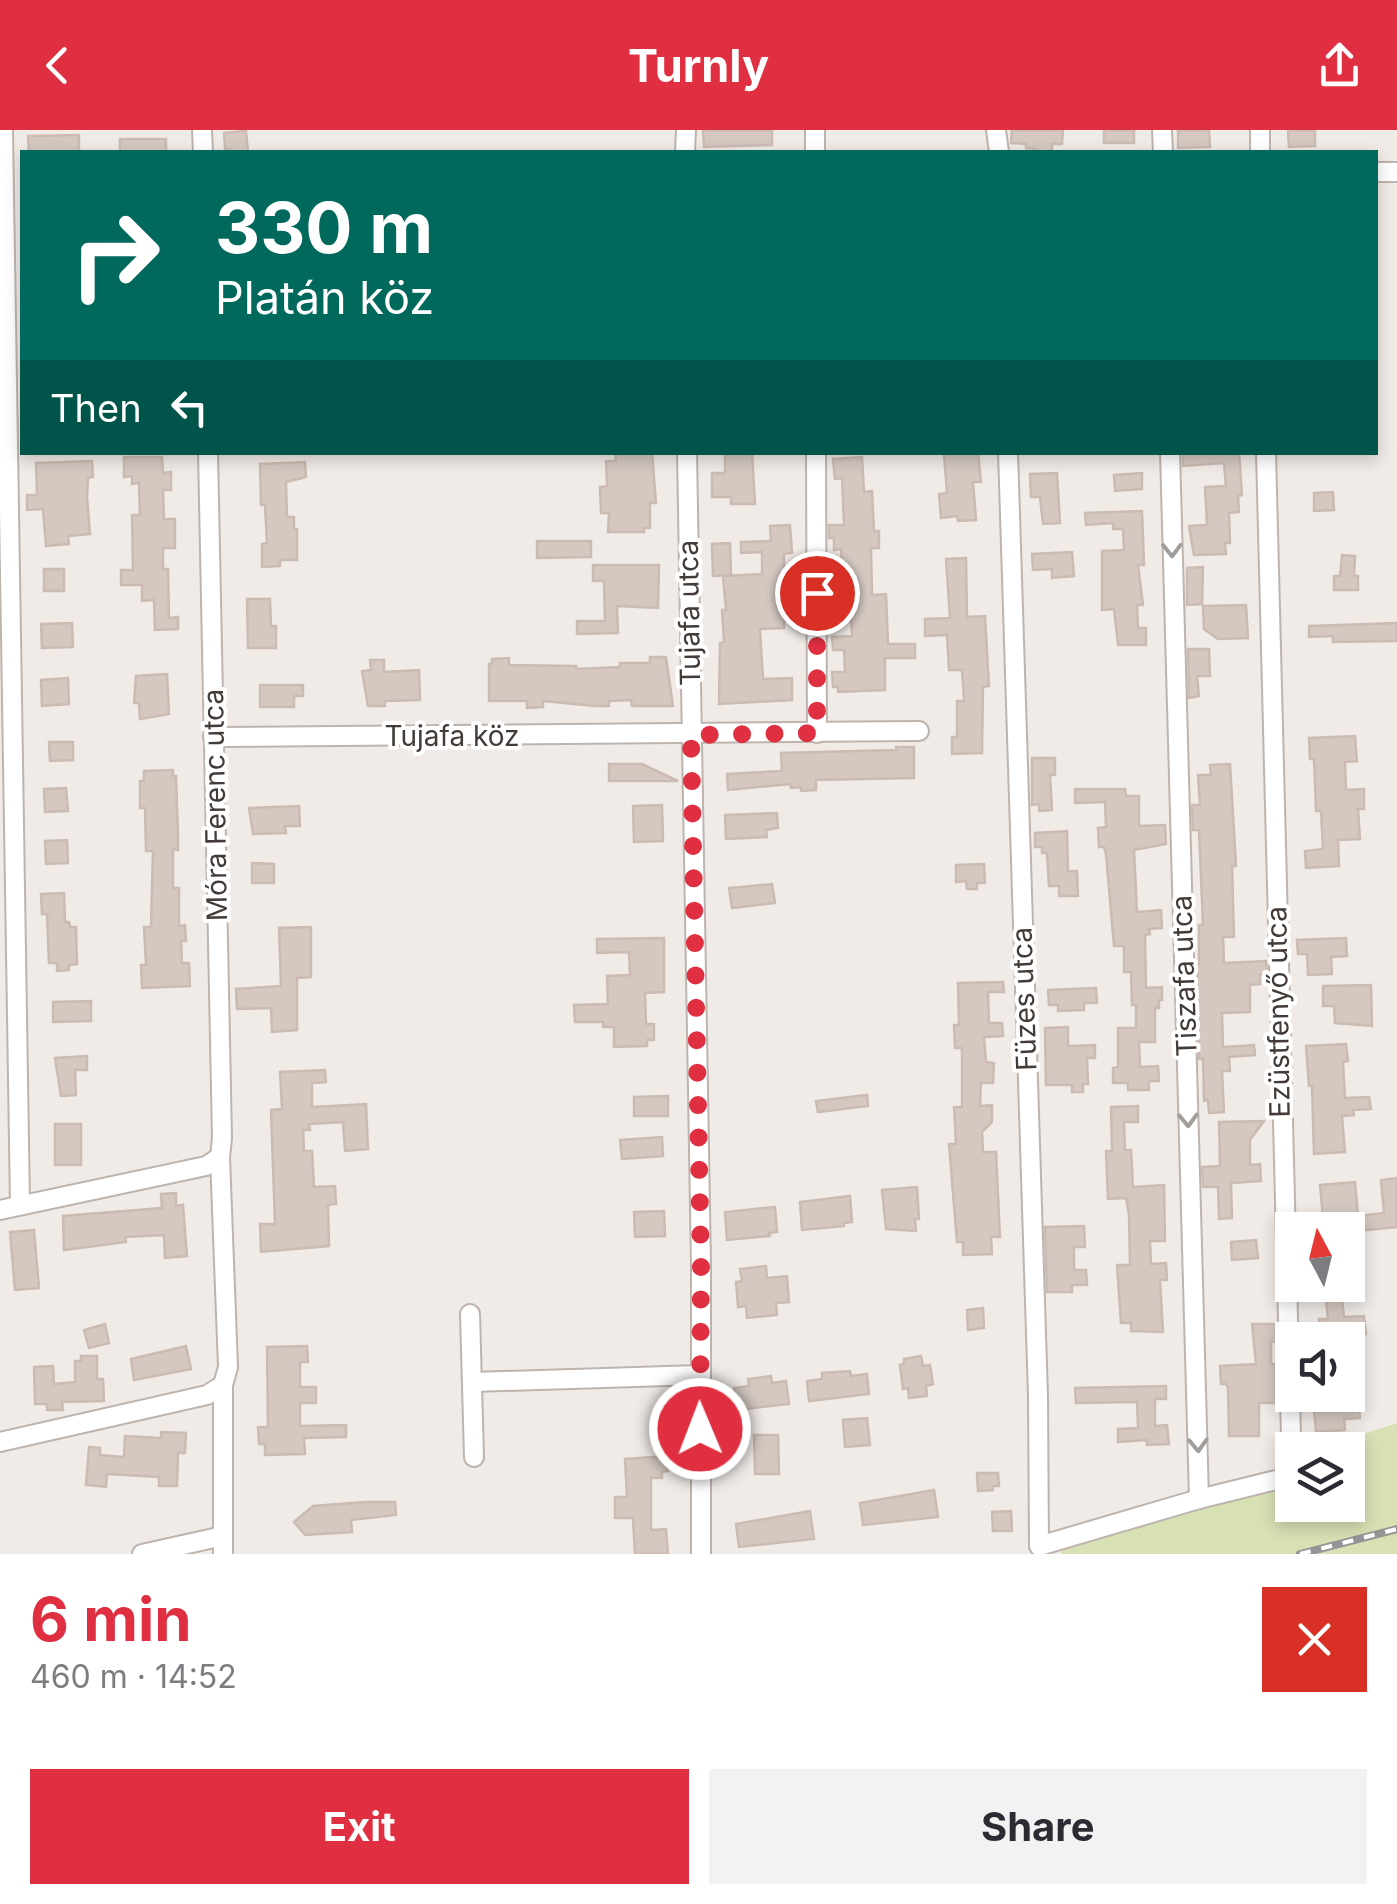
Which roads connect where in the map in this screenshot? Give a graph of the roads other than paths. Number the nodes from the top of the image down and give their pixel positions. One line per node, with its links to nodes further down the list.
1 (3, 130): 13 (street)
2 (208, 455): 11 (street, Móra Ferenc utca)
3 (687, 455): 10 (street, Tujafa utca)
4 (816, 455): 9 (street)
5 (1008, 455): 23 (street, Füzes utca)
6 (1170, 455): 21 (street, Tiszafa utca, one-way to 21)
7 (1266, 455): 21 (street, Ezüstfenyő utca)
8 (920, 731): 9 (street, Tujafa köz)
9 (817, 733): 10 (street, Tujafa köz)
10 (691, 735): 11 (street, Tujafa köz); 16 (street, Tujafa utca)
11 (213, 737): 12 (street, Móra Ferenc utca)
12 (220, 1157): 13 (street); 18 (street, Móra Ferenc utca)
13 (20, 1205): 14 (street)
14 (0, 1210)
15 (470, 1314): 17 (street)
16 (699, 1375): 17 (street); 25 (street, Tujafa utca)
17 (472, 1382): 20 (street)
18 (223, 1386): 19 (street); 22 (street, Móra Ferenc utca)
19 (0, 1442)
20 (474, 1457)
21 (1199, 1499): 23 (street, Füzes utca)
22 (223, 1545): 24 (street)
23 (1039, 1550)
24 (142, 1554)
25 (701, 1554)

